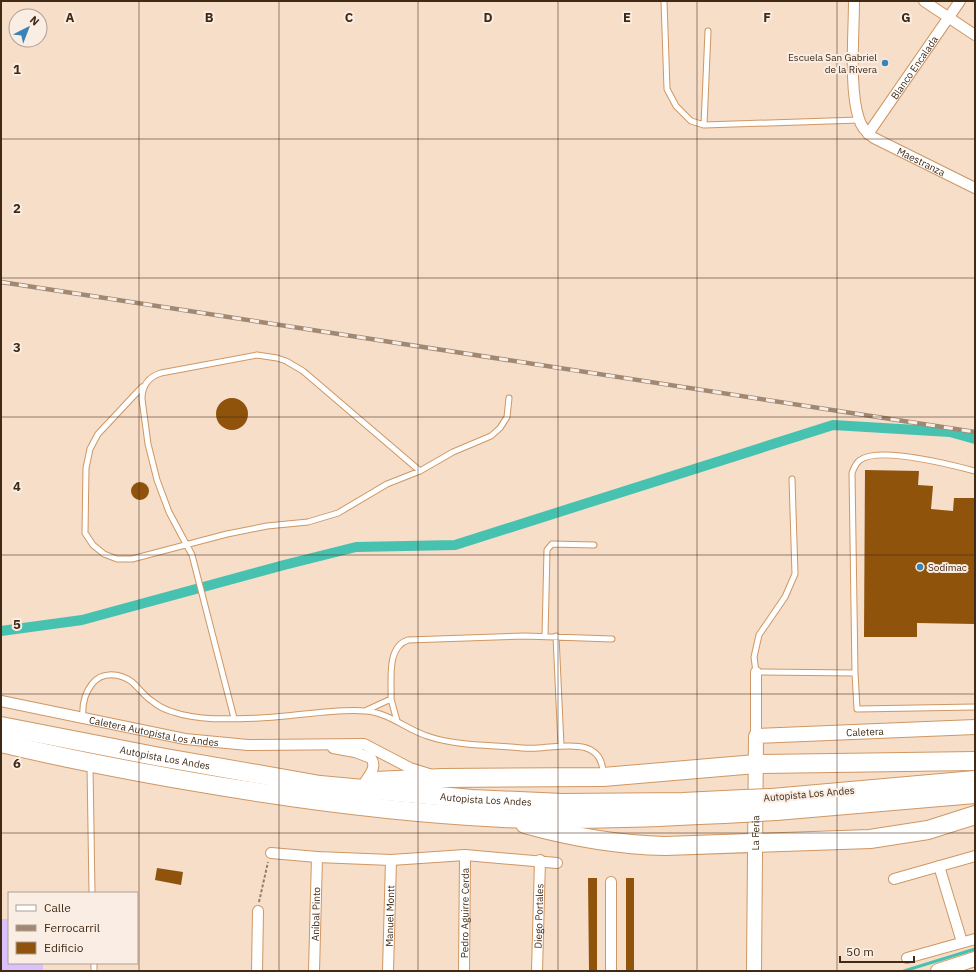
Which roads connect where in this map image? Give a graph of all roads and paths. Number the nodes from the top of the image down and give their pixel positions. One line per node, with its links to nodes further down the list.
1 (664, 1): 9 (lane)
2 (854, 1): 8 (street)
3 (924, 1): 5 (street)
4 (960, 1): 5 (street, Blanco Encalada)
5 (949, 18): 7 (street); 10 (street, Blanco Encalada)
6 (708, 31): 9 (lane)
7 (975, 35)
8 (859, 120): 9 (lane); 10 (street)
9 (704, 125)
10 (868, 134): 11 (street, Maestranza)
11 (975, 188)
12 (144, 385): 14 (lane); 17 (lane); 17 (lane)
13 (509, 398): 14 (lane)
14 (420, 471): 17 (lane)
15 (975, 471): 23 (lane)
16 (792, 479): 22 (lane)
17 (188, 545): 29 (lane)
18 (594, 545): 19 (lane)
19 (545, 636): 20 (lane); 24 (lane)
20 (556, 636): 21 (lane); 36 (lane)
21 (612, 639)
22 (756, 672): 23 (lane); 33 (street, La Feria)
23 (855, 673): 26 (lane)
24 (391, 699): 27 (lane); 30 (lane)
25 (1, 701): 28 (street, Caletera Autopista Los Andes)
26 (975, 707)
27 (366, 711): 29 (lane); 30 (lane)
28 (83, 718): 29 (lane); 35 (street, Caletera Autopista Los Andes)
29 (234, 718)
30 (397, 720): 36 (lane)
31 (1, 726): 44 (highway, Autopista Los Andes)
32 (975, 727): 33 (main road, Caletera)
33 (756, 736): 39 (main road, La Feria)
34 (1, 743): 38 (highway, Autopista Los Andes)
35 (310, 744): 41 (street, Caletera Autopista Los Andes); 43 (street, Caletera Autopista Los Andes)
36 (561, 746): 40 (lane)
37 (975, 761): 39 (highway)
38 (90, 763): 49 (highway, Autopista Los Andes); 61 (lane)
39 (756, 764): 40 (highway); 50 (main road, La Feria)
40 (603, 777): 41 (highway)
41 (443, 778): 43 (highway)
42 (975, 780): 46 (highway, Autopista Los Andes)
43 (365, 782): 44 (highway)
44 (320, 785): 47 (highway, Autopista Los Andes)
45 (975, 794): 46 (highway, Autopista Los Andes)
46 (774, 805): 47 (highway, Autopista Los Andes, bridge)
47 (743, 806): 49 (highway, Autopista Los Andes)
48 (975, 815): 50 (highway)
49 (504, 818): 50 (highway)
50 (755, 843): 73 (main road, La Feria)
51 (271, 853): 54 (street); 62 (path)
52 (466, 855): 55 (street); 56 (street); 70 (street, Pedro Aguirre Cerda)
53 (975, 856): 58 (street)
54 (317, 857): 55 (street); 68 (street, Aníbal Pinto)
55 (391, 860): 69 (street, Manuel Montt)
56 (540, 860): 57 (street); 71 (street, Diego Portales)
57 (557, 863)
58 (939, 866): 59 (street); 64 (street)
59 (894, 879)
60 (612, 882): 72 (street)
61 (92, 892)
62 (258, 911): 67 (street)
63 (975, 939): 64 (street)
64 (962, 942): 65 (street)
65 (907, 958)
66 (975, 960): 74 (main road)
67 (257, 971)
68 (314, 971)
69 (388, 971)
70 (464, 971)
71 (537, 971)
72 (611, 971)
73 (754, 971)
74 (938, 971)

